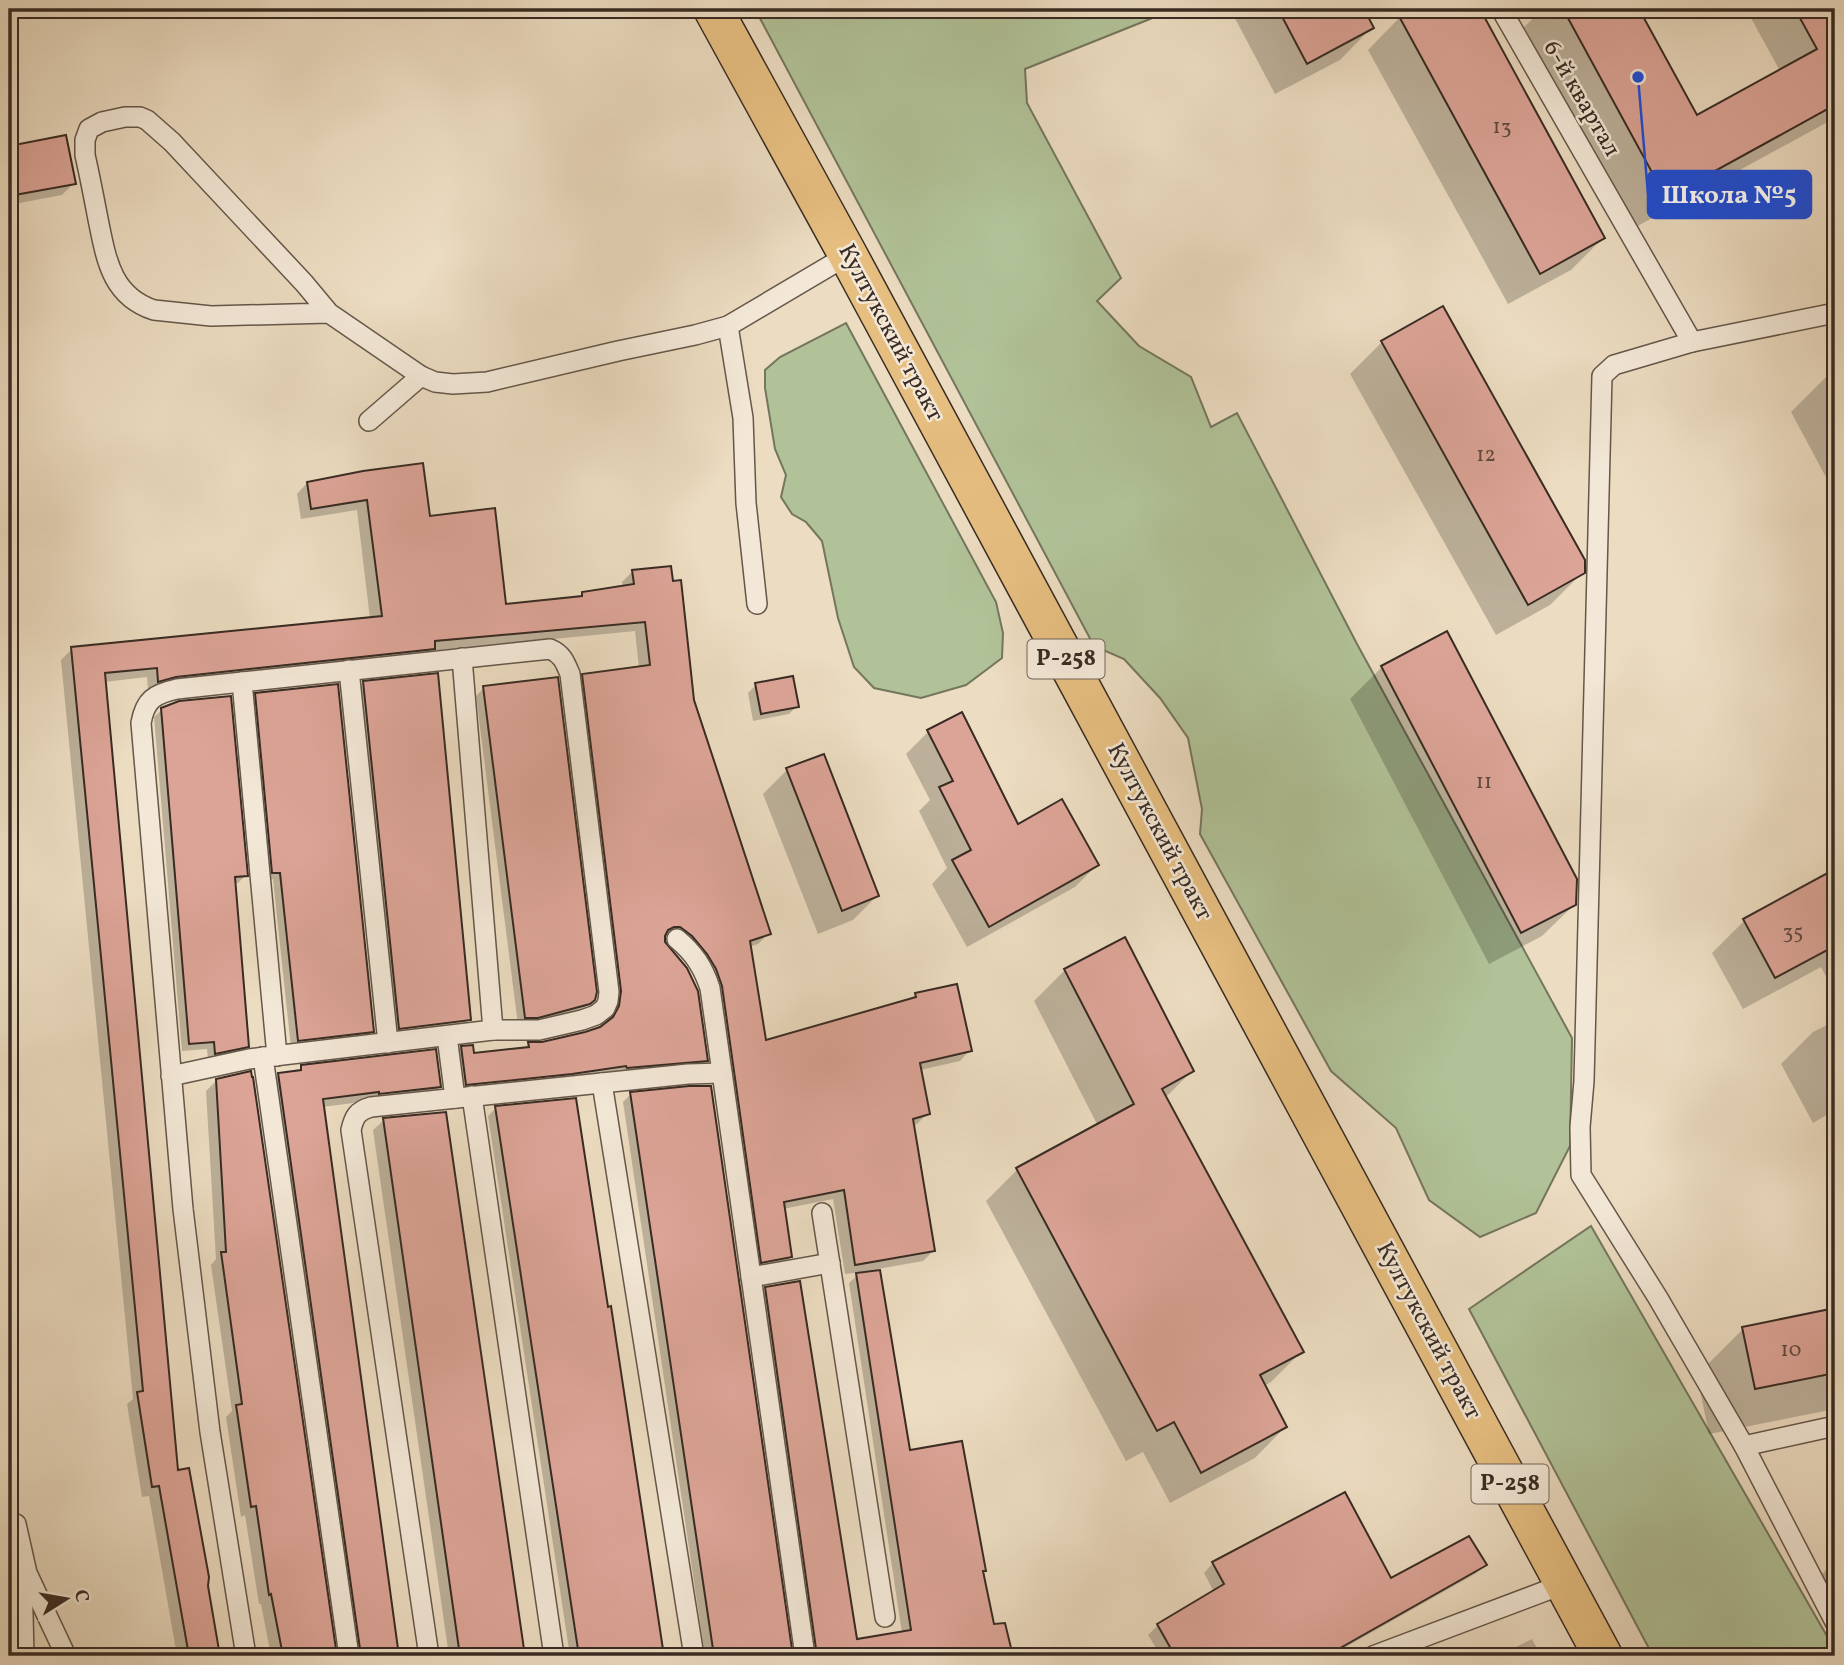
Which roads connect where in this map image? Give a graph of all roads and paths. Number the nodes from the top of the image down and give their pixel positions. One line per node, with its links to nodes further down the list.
1 (713, 9): 3 (main road, Култукский тракт / Р-258)
2 (1501, 9): 7 (lane, 6-й квартал)
3 (848, 255): 6 (lane); 30 (main road, Култукский тракт / Р-258)
4 (329, 313): 4 (lane); 8 (lane)
5 (1835, 313): 7 (lane)
6 (728, 326): 8 (lane); 10 (lane)
7 (1692, 342): 27 (lane)
8 (421, 376): 9 (lane)
9 (369, 421)
10 (757, 604)
11 (462, 658): 12 (lane); 15 (lane); 15 (lane)
12 (349, 670): 13 (lane); 17 (lane)
13 (243, 682): 18 (lane); 20 (lane)
14 (677, 939): 19 (lane)
15 (493, 1030): 16 (lane)
16 (447, 1036): 17 (lane); 22 (lane)
17 (388, 1043): 18 (lane)
18 (270, 1057): 20 (lane); 36 (lane)
19 (722, 1073): 21 (lane); 25 (lane)
20 (171, 1076): 35 (lane)
21 (603, 1083): 22 (lane); 39 (lane)
22 (464, 1097): 37 (lane); 38 (lane)
23 (822, 1213): 24 (lane)
24 (830, 1263): 25 (lane); 31 (lane)
25 (751, 1277): 40 (lane)
26 (1835, 1426): 27 (lane)
27 (1744, 1446): 32 (lane)
28 (16, 1524): 29 (lane)
29 (22, 1554): 33 (lane); 34 (lane)
30 (1564, 1584): 41 (lane); 42 (main road, Култукский тракт / Р-258)
31 (885, 1617)
32 (1835, 1622)
33 (24, 1656)
34 (66, 1656)
35 (246, 1656)
36 (349, 1656)
37 (429, 1656)
38 (554, 1656)
39 (694, 1656)
40 (805, 1656)
41 (1373, 1656)
42 (1603, 1656)

